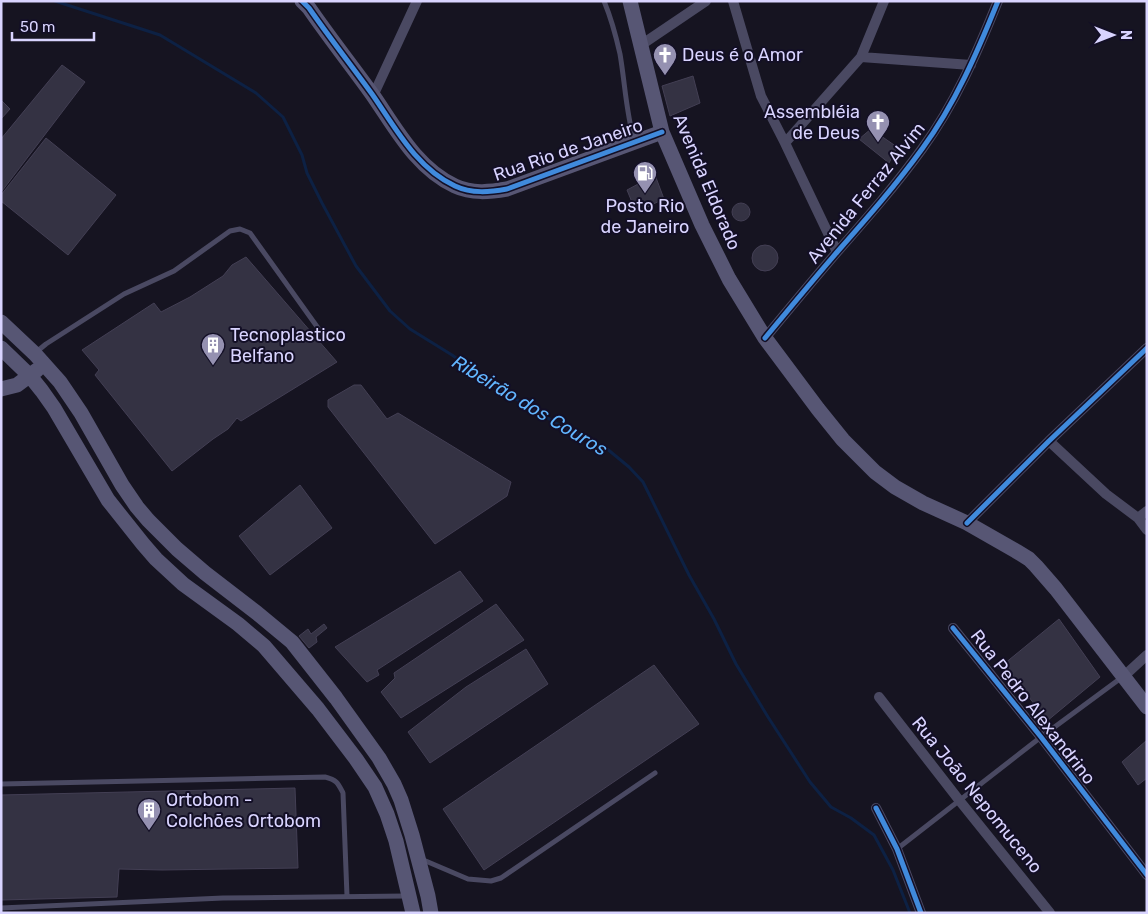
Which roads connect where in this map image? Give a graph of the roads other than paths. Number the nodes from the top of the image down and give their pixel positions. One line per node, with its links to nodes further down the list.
1 (302, 1): 12 (main road, Rua Rio de Janeiro)
2 (417, 1): 12 (street)
3 (604, 1): 14 (lane)
4 (630, 1): 9 (main road, Avenida Eldorado)
5 (706, 1): 9 (street)
6 (734, 1): 15 (street)
7 (884, 1): 10 (street)
8 (998, 1): 11 (street, Avenida Ferraz Alvim)
9 (641, 45): 13 (main road, Avenida Eldorado)
10 (861, 57): 11 (street); 15 (street)
11 (971, 65): 16 (street, Avenida Ferraz Alvim)
12 (373, 96): 14 (main road, Rua Rio de Janeiro)
13 (662, 132): 14 (main road, Rua Rio de Janeiro); 19 (main road, Avenida Eldorado)
14 (635, 142)
15 (785, 143): 16 (street)
16 (837, 252): 19 (street, Avenida Ferraz Alvim)
17 (1, 322): 22 (main road)
18 (318, 328): 22 (lane)
19 (765, 338): 28 (main road, Avenida Eldorado)
20 (1, 348): 23 (main road)
21 (1147, 348): 25 (street)
22 (40, 359): 23 (main road); 41 (main road)
23 (30, 376): 24 (main road); 44 (main road)
24 (1, 390)
25 (1049, 441): 27 (street); 28 (street)
26 (1147, 511): 27 (street)
27 (1138, 518): 29 (street)
28 (967, 523): 32 (main road, Avenida Eldorado)
29 (1147, 530)
30 (953, 628): 35 (street, Rua Pedro Alexandrino)
31 (1147, 655): 32 (street)
32 (1123, 677): 34 (main road, Avenida Eldorado); 35 (lane)
33 (879, 697): 38 (street, Rua João Nepomuceno)
34 (1147, 707)
35 (1040, 737): 38 (lane); 42 (street, Rua Pedro Alexandrino)
36 (655, 773): 41 (lane)
37 (1, 784): 43 (lane)
38 (959, 800): 40 (lane); 49 (street, Rua João Nepomuceno)
39 (876, 808): 40 (street)
40 (897, 849): 48 (street)
41 (418, 858): 47 (main road)
42 (1147, 875)
43 (347, 896): 44 (lane); 45 (lane)
44 (409, 896): 46 (main road)
45 (1, 908)
46 (413, 913)
47 (431, 913)
48 (921, 913)
49 (1050, 913)

